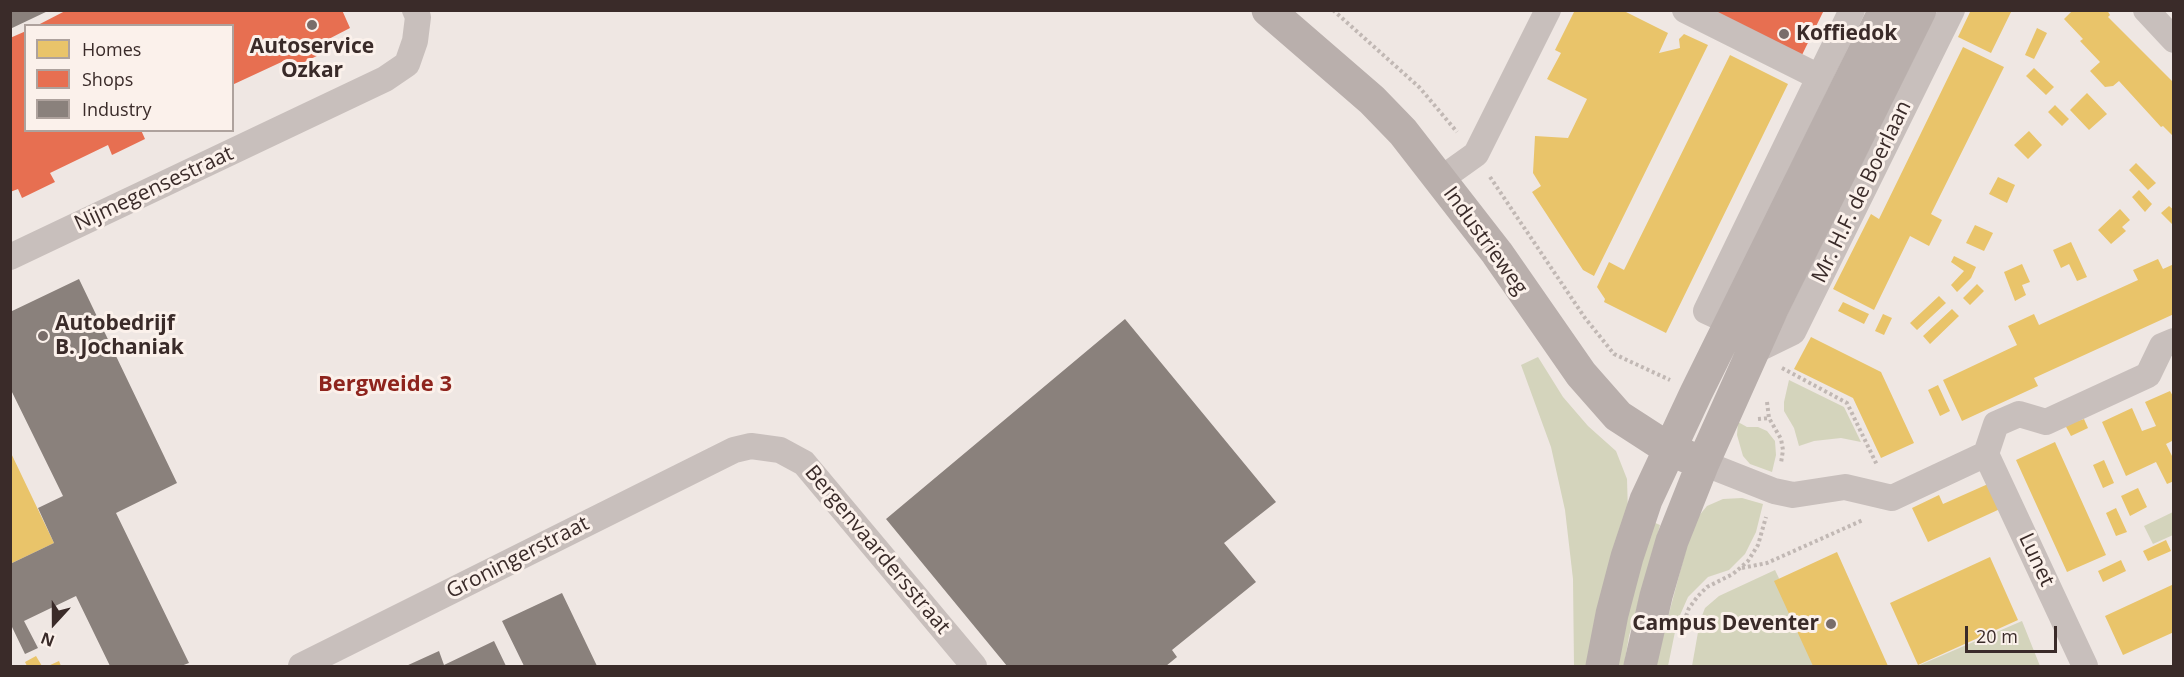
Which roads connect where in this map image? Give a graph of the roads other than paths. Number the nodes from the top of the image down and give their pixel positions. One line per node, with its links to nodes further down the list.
1 (415, 10): 13 (street, Nijmegensestraat)
2 (1268, 10): 12 (street, Industrieweg)
3 (1548, 10): 12 (street)
4 (1685, 10): 11 (street)
5 (1852, 10): 11 (street)
6 (1885, 10): 14 (street)
7 (1920, 10): 16 (street, Mr. H.F. de Boerlaan)
8 (1952, 10): 16 (street, Mr. H.F. de Boerlaan)
9 (2146, 10): 10 (street)
10 (2174, 40)
11 (1819, 77): 14 (street)
12 (1441, 179): 17 (street, Industrieweg)
13 (10, 257)
14 (1731, 323): 17 (street)
15 (2174, 341): 19 (street)
16 (1764, 359): 20 (street, Mr. H.F. de Boerlaan)
17 (1669, 449): 20 (street, Industrieweg); 23 (street)
18 (734, 450): 21 (street, Groningerstraat); 22 (street, Bergenvaardersstraat)
19 (1986, 454): 20 (street); 25 (street, Lunet)
20 (1703, 463): 24 (street, Mr. H.F. de Boerlaan)
21 (301, 666)
22 (975, 666)
23 (1602, 666)
24 (1640, 666)
25 (2085, 666)

